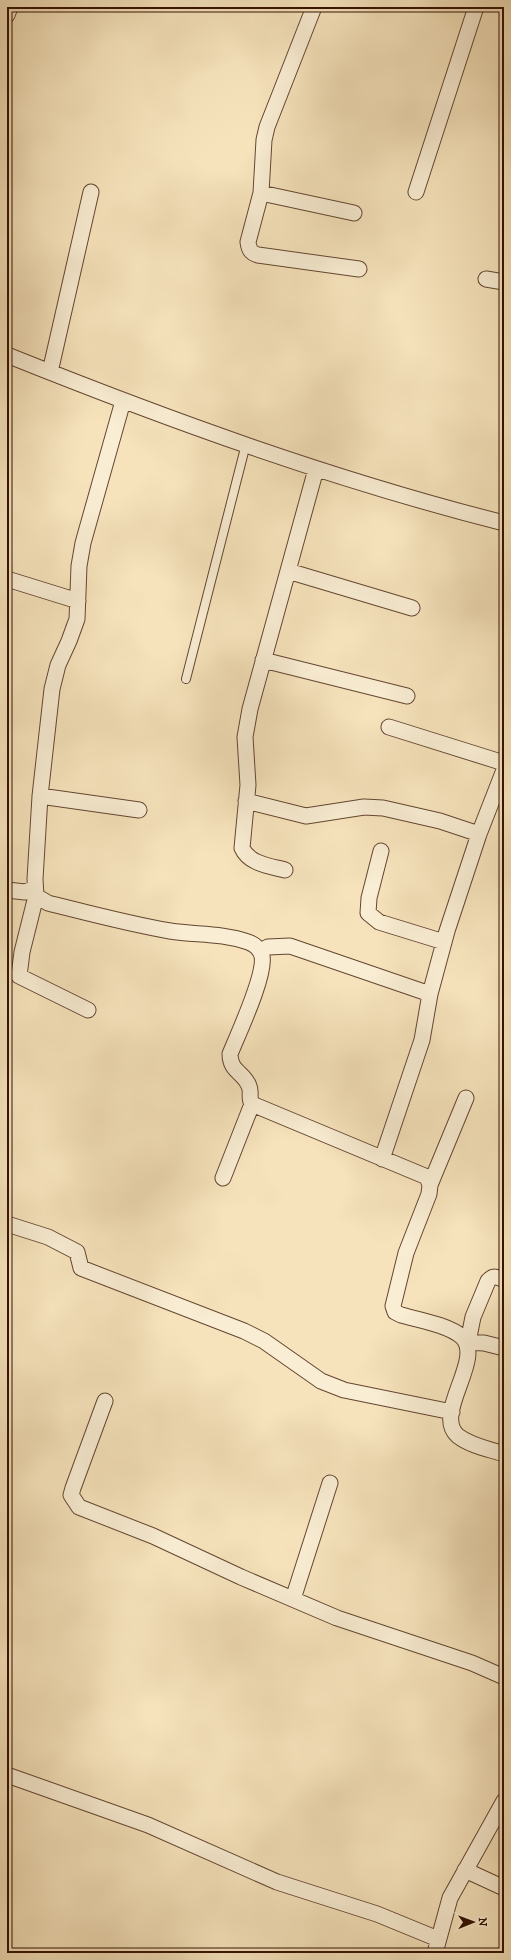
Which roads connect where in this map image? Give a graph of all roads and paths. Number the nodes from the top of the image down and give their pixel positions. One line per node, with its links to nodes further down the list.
1 (10, 7): 4 (street)
2 (314, 7): 7 (street)
3 (476, 7): 6 (street)
4 (7, 15)
5 (91, 192): 13 (street)
6 (416, 192)
7 (261, 193): 8 (street); 9 (street)
8 (354, 213)
9 (359, 268)
10 (486, 279): 11 (street)
11 (504, 282)
12 (7, 355): 13 (street)
13 (50, 372): 14 (street)
14 (123, 401): 15 (street); 20 (street)
15 (246, 444): 16 (street); 23 (lane)
16 (316, 469): 17 (street); 18 (street)
17 (504, 523)
18 (288, 571): 21 (street); 22 (street)
19 (7, 579): 20 (street)
20 (78, 600): 28 (street)
21 (412, 608)
22 (263, 660): 24 (street); 29 (street)
23 (186, 679)
24 (406, 696)
25 (389, 727): 26 (street)
26 (504, 763)
27 (504, 770): 31 (street)
28 (40, 796): 30 (street); 35 (street)
29 (246, 801): 31 (street); 33 (street)
30 (139, 810)
31 (479, 834): 36 (street)
32 (381, 851): 36 (street)
33 (285, 870)
34 (7, 890): 35 (street)
35 (36, 892): 37 (street); 39 (street)
36 (444, 942): 38 (street)
37 (260, 951): 38 (street); 41 (street)
38 (430, 994): 42 (street)
39 (88, 1010)
40 (466, 1098): 44 (street)
41 (252, 1104): 42 (street); 43 (street)
42 (382, 1159): 44 (street)
43 (223, 1178)
44 (430, 1185): 47 (street)
45 (7, 1224): 50 (street)
46 (504, 1280): 47 (street)
47 (467, 1342): 48 (street); 50 (street)
48 (504, 1348)
49 (105, 1402): 53 (street)
50 (452, 1412): 51 (street)
51 (504, 1454)
52 (330, 1483): 53 (street)
53 (293, 1599): 54 (street)
54 (504, 1677)
55 (7, 1775): 59 (street)
56 (504, 1801): 57 (street)
57 (466, 1870): 58 (street); 59 (street)
58 (504, 1888)
59 (436, 1946)

